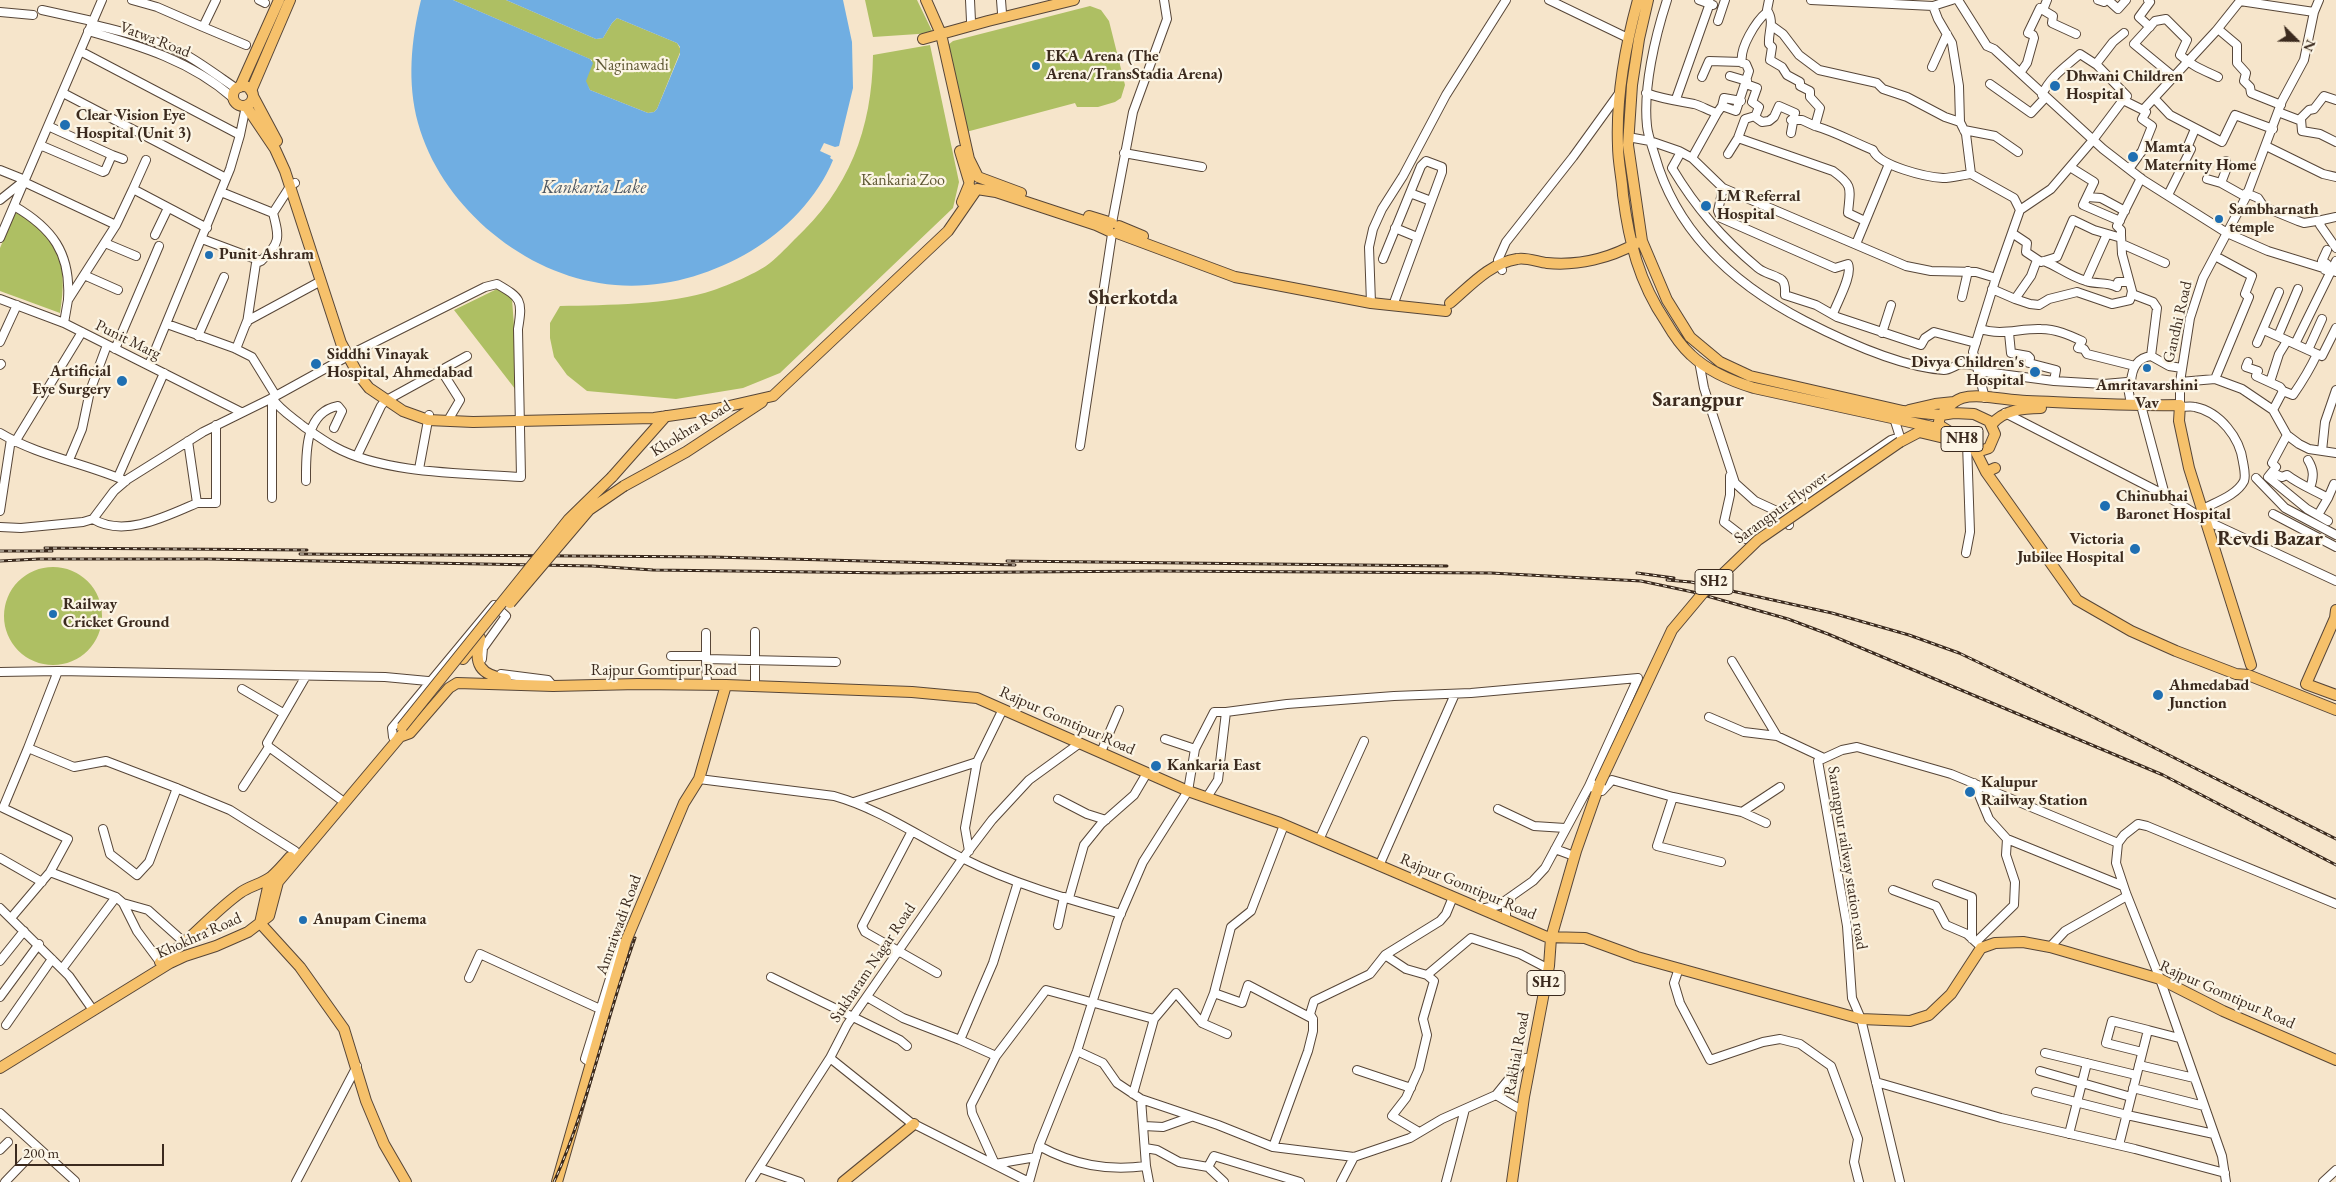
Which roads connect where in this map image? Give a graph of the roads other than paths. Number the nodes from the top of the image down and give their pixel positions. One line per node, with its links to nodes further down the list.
1 (102, 0): 41 (street)
2 (132, 0): 43 (street)
3 (216, 0): 43 (street)
4 (279, 0): 65 (main road)
5 (290, 0): 69 (main road)
6 (919, 0): 46 (main road)
7 (926, 0): 46 (main road)
8 (970, 0): 39 (street)
9 (1001, 0): 37 (street)
10 (1055, 0): 37 (main road)
11 (1074, 0): 46 (main road)
12 (1164, 0): 99 (street)
13 (1506, 0): 182 (street)
14 (1549, 0): 50 (street)
15 (1638, 0): 50 (main road)
16 (1648, 0): 90 (main road)
17 (1667, 0): 68 (street)
18 (1699, 0): 72 (street)
19 (1726, 0): 40 (street)
20 (1769, 0): 35 (street)
21 (1811, 0): 30 (street)
22 (1952, 0): 31 (street)
23 (1958, 0): 58 (street)
24 (2047, 0): 33 (street)
25 (2098, 0): 26 (street)
26 (2107, 0): 27 (street)
27 (2126, 0)
28 (2148, 0): 44 (street)
29 (2319, 0): 36 (street, Gandhi Road)
30 (1903, 2): 31 (street)
31 (1933, 6): 48 (street)
32 (42, 10): 41 (street, Vatwa Road)
33 (2043, 10): 49 (street); 58 (street)
34 (0, 12): 38 (street)
35 (1767, 12): 42 (street); 54 (street)
36 (2314, 12): 45 (street); 76 (street, Gandhi Road)
37 (1002, 13): 39 (main road)
38 (33, 15)
39 (971, 21): 46 (main road)
40 (1718, 22)
41 (91, 25): 53 (street); 65 (street, Vatwa Road)
42 (1772, 26): 82 (street); 84 (street)
43 (203, 27): 52 (street)
44 (2150, 27): 55 (street); 62 (street)
45 (2218, 29): 55 (street); 76 (street)
46 (937, 33): 51 (main road); 117 (main road)
47 (2124, 33): 56 (street)
48 (1947, 34): 57 (street); 82 (street)
49 (2076, 34)
50 (1628, 38): 66 (main road)
51 (923, 40)
52 (246, 46)
53 (80, 51): 67 (street); 89 (street)
54 (1742, 62): 61 (street); 63 (street)
55 (2187, 62): 60 (street); 62 (street)
56 (2096, 64): 70 (street); 73 (street)
57 (1932, 67)
58 (2020, 73): 70 (street)
59 (1730, 76): 63 (street)
60 (2218, 76)
61 (1702, 77)
62 (2174, 77): 71 (street)
63 (1746, 83): 77 (street); 79 (street)
64 (1990, 84): 70 (street)
65 (237, 91): 69 (main road); 75 (main road)
66 (1620, 92): 155 (main road); 164 (street)
67 (62, 93): 83 (street); 113 (street)
68 (1646, 93): 72 (street); 93 (street)
69 (252, 94): 75 (main road); 119 (main road)
70 (2044, 96): 92 (street)
71 (2154, 98): 78 (street); 85 (street)
72 (1676, 99): 77 (street)
73 (2124, 100): 78 (street); 92 (street)
74 (2336, 100): 80 (street)
75 (246, 106): 89 (street); 119 (main road)
76 (2280, 109): 80 (street); 86 (street, Gandhi Road)
77 (1719, 110): 102 (street)
78 (2144, 110): 109 (street)
79 (1755, 116): 81 (street); 91 (street)
80 (2301, 119): 94 (street)
81 (1793, 120): 84 (street); 88 (street)
82 (1960, 122): 87 (street)
83 (48, 126): 95 (street); 101 (street)
84 (1815, 126): 106 (street)
85 (2195, 129): 86 (street); 124 (street)
86 (2273, 129): 96 (street, Gandhi Road)
87 (1964, 130): 98 (street); 111 (street)
88 (1791, 133)
89 (240, 135): 113 (street)
90 (1628, 137): 93 (street); 151 (main road)
91 (1738, 138): 100 (street); 136 (street)
92 (2093, 140): 108 (street); 109 (street)
93 (1650, 141): 97 (street); 217 (street)
94 (2336, 142)
95 (40, 145): 101 (street); 116 (street)
96 (2266, 146): 112 (street); 125 (street, Gandhi Road)
97 (1681, 152): 102 (street); 187 (street)
98 (2018, 152)
99 (1124, 153): 107 (street); 140 (street)
100 (1728, 154)
101 (112, 155): 103 (street)
102 (1692, 158): 120 (street)
103 (123, 160)
104 (146, 160): 121 (street)
105 (2226, 161): 118 (street)
106 (1889, 164): 111 (street); 136 (street)
107 (1202, 167)
108 (2070, 167): 126 (street); 131 (street)
109 (2129, 169): 114 (street)
110 (0, 170): 116 (street)
111 (1970, 174): 131 (street)
112 (2336, 176)
113 (226, 178): 122 (street)
114 (2142, 178): 124 (street); 132 (street)
115 (2208, 179): 118 (street)
116 (24, 181): 127 (street); 129 (street); 138 (street)
117 (973, 183): 140 (main road); 226 (main road)
118 (2221, 183): 125 (street)
119 (293, 184): 133 (street); 170 (main road); 210 (main road)
120 (1723, 188): 152 (street); 187 (street)
121 (132, 189): 130 (street); 138 (street)
122 (221, 192): 133 (street); 139 (street)
123 (1410, 193): 128 (street); 128 (street); 141 (street)
124 (2168, 195): 143 (street)
125 (2246, 195): 135 (street); 143 (street, Gandhi Road)
126 (2087, 197): 132 (street); 137 (street)
127 (0, 200)
128 (1431, 201): 146 (street)
129 (14, 206): 147 (street); 181 (street)
130 (168, 208): 139 (street); 145 (street)
131 (2020, 210): 142 (street)
132 (2125, 211): 137 (street)
133 (273, 213): 161 (street)
134 (2336, 217): 135 (street)
135 (2322, 220): 154 (street)
136 (1865, 221): 152 (street)
137 (2120, 221): 149 (street)
138 (116, 225): 150 (street)
139 (207, 228): 148 (street)
140 (1114, 228): 182 (main road); 263 (street)
141 (1395, 228): 146 (street); 159 (street)
142 (2012, 233): 160 (street); 169 (street)
143 (2227, 233): 158 (street, Gandhi Road); 166 (street)
144 (2107, 234): 149 (street); 160 (street); 171 (street)
145 (155, 235)
146 (1417, 237): 183 (street)
147 (0, 238)
148 (202, 240): 161 (street); 191 (street)
149 (2122, 240): 163 (street); 172 (street)
150 (105, 242): 157 (street); 167 (street)
151 (1643, 243): 155 (main road); 241 (main road)
152 (1856, 244): 165 (street)
153 (159, 246): 206 (street)
154 (2336, 248)
155 (1632, 249): 164 (main road); 213 (main road)
156 (2327, 250): 166 (street)
157 (136, 256)
158 (2214, 256): 218 (street, Gandhi Road); 221 (street)
159 (1383, 258)
160 (2041, 260): 171 (street); 180 (street)
161 (261, 261): 189 (street)
162 (2336, 261): 166 (street)
163 (2165, 263)
164 (1501, 267): 186 (main road)
165 (1968, 271): 169 (street); 178 (street)
166 (2331, 271): 204 (street)
167 (84, 275): 174 (street); 181 (street)
168 (224, 277): 198 (street)
169 (1996, 278): 173 (street)
170 (321, 281): 189 (street); 210 (main road)
171 (2086, 281): 172 (street)
172 (2129, 282): 177 (street)
173 (1992, 289): 180 (street); 193 (street)
174 (118, 290)
175 (2298, 290): 199 (street)
176 (2279, 292): 194 (street)
177 (2132, 294): 180 (street); 212 (street)
178 (1962, 297)
179 (0, 299): 184 (street, Punit Marg)
180 (2015, 299)
181 (68, 300): 190 (street)
182 (1372, 300): 183 (main road); 186 (main road)
183 (1395, 300): 186 (main road)
184 (17, 305): 190 (street, Punit Marg); 201 (street)
185 (1890, 305): 196 (street)
186 (1448, 306)
187 (1833, 314): 196 (street)
188 (2322, 320): 208 (street)
189 (247, 322): 207 (street)
190 (64, 323): 195 (street, Punit Marg)
191 (167, 324): 198 (street); 215 (street)
192 (2336, 328): 209 (street)
193 (1980, 329): 197 (street); 202 (street)
194 (2264, 330): 199 (street); 203 (street)
195 (82, 332): 205 (street, Punit Marg); 258 (street)
196 (1882, 333): 202 (street)
197 (2009, 333): 216 (street); 222 (street)
198 (198, 336): 207 (street)
199 (2278, 336): 200 (street)
200 (2287, 341): 204 (street); 225 (street)
201 (0, 342)
202 (1976, 343): 217 (street)
203 (2257, 343)
204 (2295, 344): 208 (street)
205 (107, 345): 206 (street, Punit Marg); 268 (street)
206 (115, 348): 215 (street, Punit Marg)
207 (236, 349): 230 (street)
208 (2308, 350): 209 (street)
209 (2317, 354): 228 (street)
210 (350, 356): 230 (street); 233 (main road); 249 (street)
211 (467, 356): 219 (street)
212 (2151, 356): 216 (street); 218 (street)
213 (1699, 361): 247 (main road); 272 (street)
214 (2248, 362): 225 (street)
215 (150, 365): 220 (street, Punit Marg)
216 (2135, 366): 223 (street)
217 (1977, 368): 222 (street); 231 (street)
218 (2182, 368): 224 (street, Gandhi Road)
219 (441, 370): 233 (street); 245 (street)
220 (164, 373): 240 (street, Punit Marg); 273 (street)
221 (2215, 379): 224 (street); 238 (street)
222 (2054, 380): 223 (street)
223 (2127, 382): 235 (street)
224 (2180, 382): 236 (street, Gandhi Road)
225 (2270, 382): 228 (street)
226 (784, 383): 229 (main road, Khokhra Road); 232 (main road)
227 (2336, 390): 265 (street)
228 (2283, 391): 238 (street)
229 (773, 396): 232 (main road); 239 (main road, Khokhra Road)
230 (274, 397): 240 (street); 255 (street); 280 (street)
231 (1988, 398): 234 (main road); 235 (main road); 248 (main road)
232 (754, 399): 239 (main road); 242 (main road)
233 (387, 400): 246 (main road); 267 (street)
234 (1954, 402): 241 (main road); 244 (main road)
235 (2130, 404): 236 (main road)
236 (2180, 407): 237 (main road); 283 (main road, Gandhi Road); 283 (street)
237 (2142, 409): 248 (main road); 279 (street)
238 (2273, 410): 257 (street)
239 (748, 411): 299 (main road, Khokhra Road, bridge)
240 (241, 412): 251 (street)
241 (1903, 412): 243 (main road)
242 (668, 415): 249 (main road); 250 (main road); 259 (main road, Khokhra Road)
243 (1929, 415): 244 (main road); 254 (main road, Sarangpur Flyover)
244 (1941, 415): 248 (main road, NH8); 253 (main road, NH8)
245 (450, 417): 246 (main road); 249 (main road)
246 (429, 418): 249 (main road); 270 (street)
247 (1894, 418): 254 (main road); 260 (street)
248 (1998, 418): 264 (main road, NH8); 279 (street)
249 (520, 419): 250 (main road); 270 (street)
250 (631, 420): 259 (main road)
251 (216, 425): 261 (street); 282 (street)
252 (334, 428): 255 (street)
253 (1942, 429): 254 (main road); 262 (main road, NH8)
254 (1916, 430): 260 (main road, Sarangpur Flyover / SH2); 262 (main road); 285 (street)
255 (311, 432): 267 (street); 276 (street)
256 (0, 433): 258 (street)
257 (2287, 435): 265 (street); 271 (street)
258 (13, 440): 268 (street); 284 (street)
259 (644, 440): 323 (main road, Khokhra Road, bridge)
260 (1900, 440): 285 (street); 337 (main road, Sarangpur Flyover / SH2, bridge)
261 (188, 441): 275 (street); 282 (street)
262 (1967, 442): 264 (main road, NH8); 294 (street)
263 (1080, 446)
264 (1975, 450): 319 (main road)
265 (2322, 451): 266 (street)
266 (2336, 453)
267 (357, 456): 270 (street)
268 (70, 460): 273 (street)
269 (2308, 460): 278 (street)
270 (420, 469)
271 (2273, 472): 278 (street); 287 (street)
272 (1730, 474): 285 (street); 285 (street)
273 (118, 477): 275 (street)
274 (2256, 478): 292 (street)
275 (126, 481): 288 (street)
276 (306, 481)
277 (2334, 484): 281 (street)
278 (2310, 488): 281 (street)
279 (2165, 495): 289 (street)
280 (272, 498)
281 (2328, 498): 287 (street)
282 (197, 503): 288 (street)
283 (2203, 509): 289 (main road, Gandhi Road)
284 (0, 511)
285 (1780, 513)
286 (2272, 514): 293 (street)
287 (2318, 515): 290 (street)
288 (93, 519): 291 (street)
289 (2207, 521): 295 (street); 305 (main road, Gandhi Road)
290 (2328, 521)
291 (0, 527)
292 (2336, 535)
293 (2336, 547)
294 (1966, 553)
295 (2336, 580)
296 (2335, 612): 316 (main road)
297 (755, 632): 302 (street)
298 (706, 634): 301 (street)
299 (480, 638): 312 (main road); 323 (main road, Khokhra Road)
300 (671, 656): 301 (street)
301 (705, 658): 302 (street); 310 (street)
302 (755, 659): 304 (street); 313 (street)
303 (1732, 661): 324 (street)
304 (836, 662)
305 (2251, 665)
306 (0, 672): 307 (street)
307 (58, 672): 308 (street); 329 (street)
308 (306, 676): 309 (street); 321 (street)
309 (428, 681)
310 (707, 685): 311 (main road, Rajpur Gomtipur Road); 312 (main road, Rajpur Gomtipur Road)
311 (726, 685): 313 (main road, Rajpur Gomtipur Road); 335 (main road, Amraiwadi Road)
312 (553, 686): 323 (main road); 323 (street)
313 (755, 686): 317 (main road, Rajpur Gomtipur Road)
314 (242, 689): 321 (street)
315 (1455, 694): 320 (street); 337 (street); 365 (street)
316 (2336, 695)
317 (1003, 709): 327 (main road, Rajpur Gomtipur Road); 333 (street)
318 (1119, 710): 331 (street)
319 (2336, 710)
320 (1226, 712): 330 (street); 344 (street)
321 (283, 714): 328 (street)
322 (1709, 717): 324 (street)
323 (397, 735): 343 (main road, Khokhra Road); 367 (main road, Khokhra Road)
324 (1777, 736): 332 (street)
325 (1165, 739): 330 (street)
326 (1364, 741): 356 (street)
327 (1080, 743): 331 (main road, Rajpur Gomtipur Road); 360 (street, Sukharam Nagar Road)
328 (269, 747): 338 (street); 343 (street)
329 (28, 748): 340 (street); 366 (street)
330 (1195, 748): 341 (street)
331 (1101, 752): 334 (main road, Rajpur Gomtipur Road)
332 (1824, 758): 336 (street, Sarangpur railway station road); 419 (street, Sarangpur railway station road)
333 (977, 762): 346 (street); 360 (street)
334 (1147, 773): 341 (main road, Rajpur Gomtipur Road); 349 (street)
335 (700, 779): 346 (street); 392 (main road, Amraiwadi Road)
336 (1974, 783): 355 (street); 357 (street, Sarangpur railway station road)
337 (1595, 786): 342 (street); 352 (street); 361 (main road, Rakhial Road / SH2)
338 (243, 787)
339 (1780, 787): 348 (street)
340 (177, 788): 353 (street); 359 (street)
341 (1188, 791): 344 (main road, Rajpur Gomtipur Road); 382 (street)
342 (1673, 797): 348 (street); 364 (street)
343 (340, 798): 359 (main road, Khokhra Road)
344 (1207, 798): 351 (main road, Rajpur Gomtipur Road)
345 (1058, 799): 349 (street)
346 (854, 802): 354 (street)
347 (1498, 809): 352 (street)
348 (1742, 812): 350 (street)
349 (1106, 820): 376 (street)
350 (1766, 823)
351 (1284, 825): 356 (main road, Rajpur Gomtipur Road); 410 (street)
352 (1565, 828): 358 (street)
353 (103, 829)
354 (912, 831): 363 (street); 397 (street)
355 (2007, 839): 371 (street); 393 (street)
356 (1319, 840): 365 (main road, Rajpur Gomtipur Road)
357 (2118, 843): 371 (street); 379 (street)
358 (1555, 849): 361 (street); 377 (street)
359 (296, 850): 367 (main road, Khokhra Road)
360 (968, 851): 363 (street, Sukharam Nagar Road)
361 (1574, 856): 391 (main road, Rakhial Road / SH2)
362 (0, 858): 368 (street)
363 (962, 858): 369 (street); 397 (street, Sukharam Nagar Road)
364 (1721, 862)
365 (1379, 866): 374 (main road, Rajpur Gomtipur Road)
366 (50, 872): 368 (street); 375 (street)
367 (274, 880): 383 (main road, Khokhra Road); 386 (main road); 396 (main road, Khokhra Road)
368 (42, 882): 384 (street)
369 (1018, 882): 376 (street); 425 (street)
370 (1937, 884): 393 (street)
371 (2123, 886): 373 (street)
372 (1893, 890): 393 (street)
373 (2127, 896): 395 (street); 409 (street)
374 (1453, 897): 380 (main road, Rajpur Gomtipur Road); 398 (street)
375 (116, 898): 378 (street); 404 (street)
376 (1066, 898): 382 (street); 387 (street)
377 (1511, 899): 380 (street); 385 (street)
378 (123, 903): 396 (street); 401 (street)
379 (2336, 904)
380 (1481, 909): 385 (main road, Rajpur Gomtipur Road)
381 (1, 910): 384 (street)
382 (1121, 914): 413 (street)
383 (269, 916): 386 (main road, Khokhra Road); 438 (main road)
384 (11, 918): 388 (street)
385 (1506, 920): 391 (main road, Rajpur Gomtipur Road)
386 (260, 923): 389 (main road, Khokhra Road); 390 (main road)
387 (1058, 925)
388 (24, 931): 394 (street); 400 (street)
389 (248, 932): 390 (main road); 396 (main road, Khokhra Road)
390 (273, 937): 438 (main road)
391 (1549, 937): 402 (main road, Rakhial Road / SH2); 403 (main road, Rajpur Gomtipur Road); 496 (main road, Rakhial Road / SH2)
392 (626, 941): 415 (street); 435 (main road, Amraiwadi Road)
393 (1976, 943): 395 (main road, Rajpur Gomtipur Road); 419 (main road, Rajpur Gomtipur Road)
394 (38, 944): 399 (street); 411 (street)
395 (2050, 947): 409 (main road, Rajpur Gomtipur Road)
396 (183, 949): 401 (main road, Khokhra Road); 414 (main road, Khokhra Road)
397 (898, 951): 405 (street); 412 (street, Sukharam Nagar Road)
398 (1385, 955): 406 (street); 418 (street)
399 (52, 958): 404 (street); 421 (street)
400 (0, 961)
401 (160, 962): 414 (main road, Khokhra Road)
402 (1545, 967): 406 (street); 432 (main road, Rakhial Road / SH2)
403 (1679, 968): 419 (main road, Rajpur Gomtipur Road); 497 (street)
404 (62, 969): 414 (street)
405 (937, 973)
406 (1427, 975): 446 (street)
407 (771, 977): 416 (street)
408 (469, 978): 415 (street)
409 (2160, 979): 424 (street); 433 (main road, Rajpur Gomtipur Road)
410 (1214, 993): 418 (street); 420 (street)
411 (0, 997)
412 (867, 997): 416 (street, Sukharam Nagar Road); 425 (street)
413 (1093, 1002): 417 (street); 427 (street); 430 (street)
414 (91, 1008): 434 (main road, Khokhra Road); 439 (main road, Khokhra Road)
415 (600, 1009): 435 (street)
416 (853, 1016): 426 (street); 431 (street, Sukharam Nagar Road)
417 (1154, 1019): 420 (street); 449 (street)
418 (1313, 1019): 468 (street)
419 (1861, 1020): 444 (street, Sarangpur railway station road)
420 (1202, 1023): 423 (street)
421 (6, 1025)
422 (2148, 1030): 424 (street); 428 (street); 428 (street)
423 (1227, 1034)
424 (2179, 1038): 443 (street)
425 (960, 1040): 430 (street)
426 (907, 1046)
427 (1077, 1051): 449 (street); 467 (street)
428 (2142, 1052): 437 (street)
429 (2044, 1053): 436 (street)
430 (996, 1056): 474 (street)
431 (830, 1058): 460 (street); 476 (street, Sukharam Nagar Road)
432 (1526, 1058): 450 (street); 455 (main road, Rakhial Road / SH2)
433 (2336, 1060)
434 (0, 1061)
435 (590, 1062): 485 (main road, Amraiwadi Road)
436 (2087, 1063): 442 (street); 445 (street)
437 (2139, 1064): 442 (street); 443 (street)
438 (358, 1066): 482 (street); 483 (main road); 484 (main road)
439 (0, 1068)
440 (1357, 1070): 446 (street)
441 (2040, 1071): 445 (street)
442 (2136, 1076): 447 (street)
443 (2194, 1078): 454 (street)
444 (1876, 1082): 463 (street); 498 (street, Sarangpur railway station road)
445 (2082, 1083): 451 (street); 453 (street)
446 (1411, 1088): 462 (street)
447 (2134, 1088): 451 (street); 454 (street)
448 (2036, 1092): 453 (street)
449 (1133, 1094): 452 (street)
450 (1496, 1095): 455 (street); 456 (street)
451 (2131, 1097): 458 (street)
452 (1141, 1099): 459 (street); 461 (street)
453 (2076, 1102): 458 (street); 463 (street)
454 (2204, 1106): 464 (street)
455 (1518, 1108): 495 (main road, Rakhial Road / SH2)
456 (1465, 1109): 462 (street); 494 (street)
457 (0, 1112): 480 (street)
458 (2127, 1115): 464 (street); 466 (street)
459 (1191, 1117): 461 (street); 468 (street)
460 (914, 1124): 474 (street); 488 (main road)
461 (1144, 1126): 469 (street)
462 (1418, 1132): 473 (street)
463 (2069, 1134): 466 (street)
464 (2214, 1134): 478 (street)
465 (8, 1142): 470 (street)
466 (2119, 1145): 478 (street)
467 (1039, 1146): 472 (street); 475 (street)
468 (1273, 1147): 473 (street)
469 (1145, 1148): 475 (street); 477 (street)
470 (0, 1150)
471 (29, 1157): 481 (street)
472 (1036, 1157): 474 (street); 489 (street)
473 (1354, 1157): 493 (street)
474 (995, 1164): 489 (street)
475 (1146, 1166): 490 (street)
476 (759, 1168): 486 (street, Sukharam Nagar Road); 487 (street)
477 (1208, 1168): 491 (street); 492 (street)
478 (2225, 1173): 499 (street)
479 (2334, 1175): 500 (street)
480 (75, 1181)
481 (5, 1182)
482 (296, 1182)
483 (406, 1182)
484 (412, 1182)
485 (557, 1182)
486 (750, 1182)
487 (800, 1182)
488 (843, 1182)
489 (1029, 1182)
490 (1149, 1182)
491 (1224, 1182)
492 (1300, 1182)
493 (1341, 1182)
494 (1446, 1182)
495 (1508, 1182)
496 (1512, 1182)
497 (1859, 1182)
498 (1900, 1182)
499 (2226, 1182)
500 (2323, 1182)

